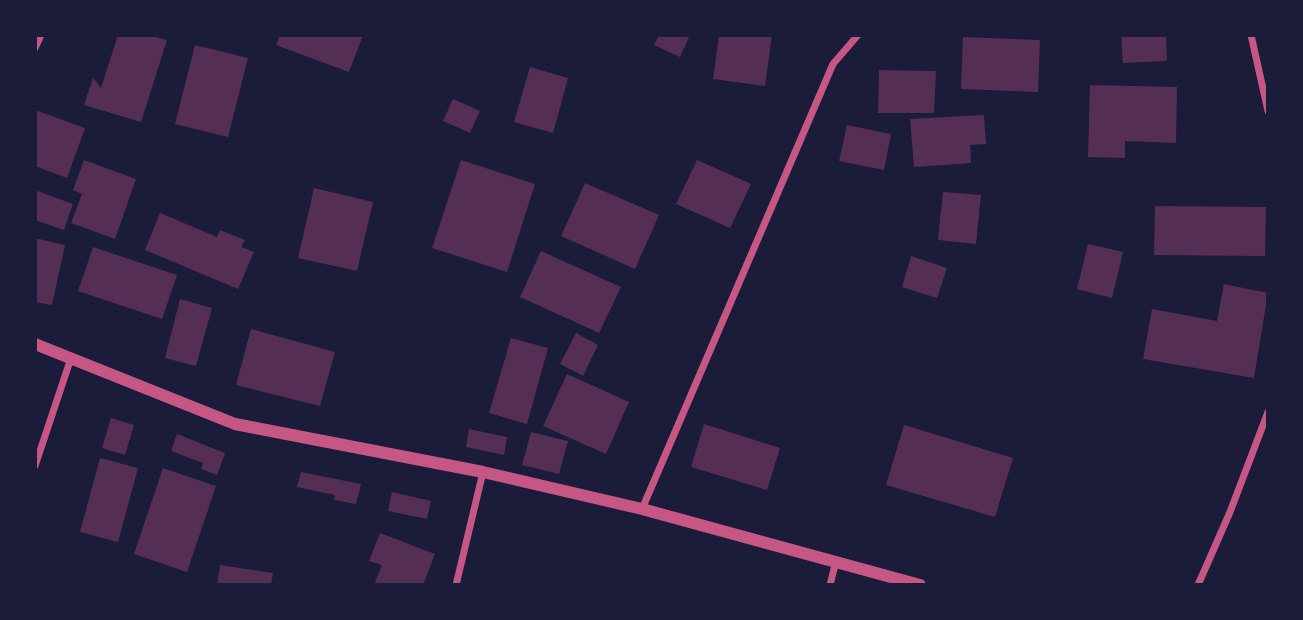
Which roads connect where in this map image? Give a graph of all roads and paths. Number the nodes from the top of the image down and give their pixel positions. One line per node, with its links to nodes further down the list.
1 (41, 35): 4 (street)
2 (858, 35): 11 (street)
3 (1251, 35): 5 (street)
4 (35, 48)
5 (1268, 111)
6 (35, 344): 7 (street)
7 (71, 357): 9 (street); 10 (street)
8 (1268, 412): 16 (street)
9 (35, 467)
10 (483, 472): 11 (street); 13 (street)
11 (642, 509): 12 (street)
12 (836, 561): 14 (street); 15 (street)
13 (456, 585)
14 (830, 585)
15 (920, 585)
16 (1198, 585)

